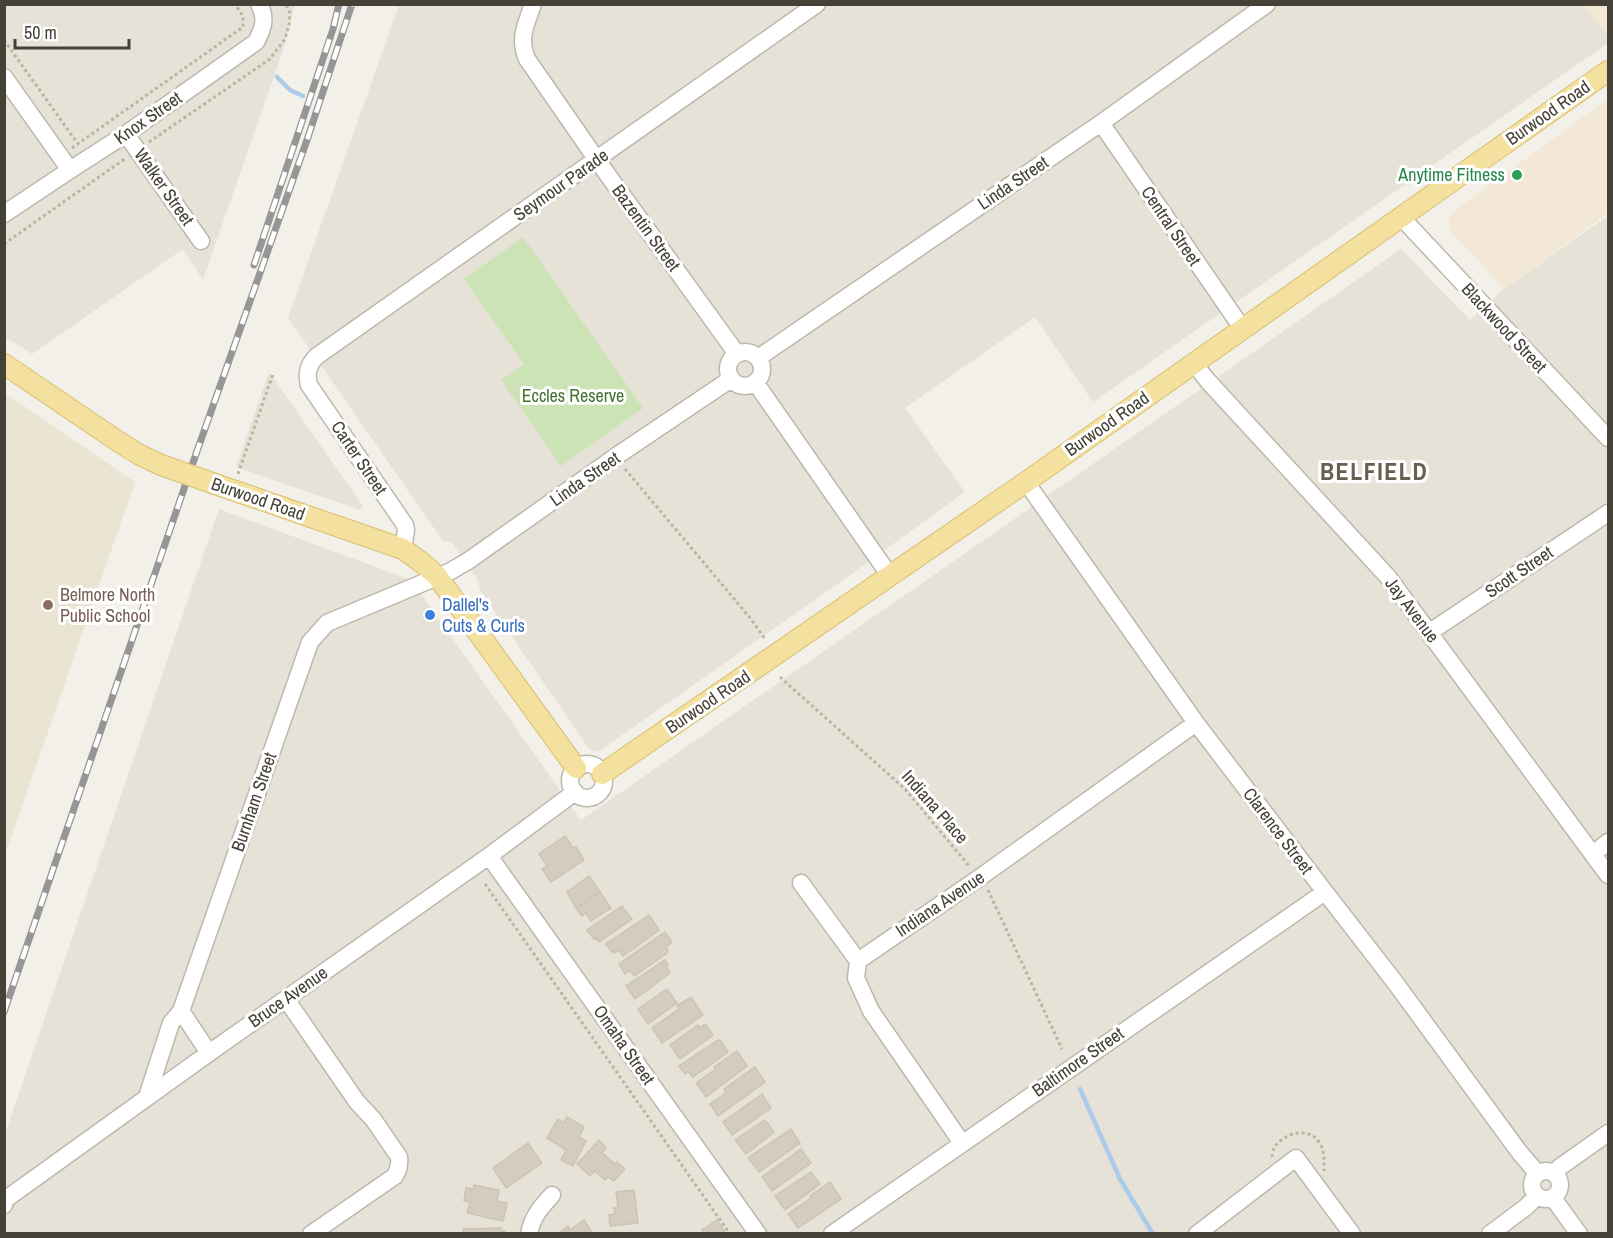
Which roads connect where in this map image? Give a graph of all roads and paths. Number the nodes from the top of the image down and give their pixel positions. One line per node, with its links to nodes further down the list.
1 (235, 4): 13 (path)
2 (259, 4): 12 (street, Knox Street)
3 (286, 4): 14 (path)
4 (532, 4): 15 (street, Bazentin Street)
5 (817, 4): 7 (street, Seymour Parade)
6 (1267, 4): 11 (street, Linda Street)
7 (795, 11): 15 (street, Seymour Parade)
8 (4, 40): 13 (path)
9 (1608, 71): 18 (main road, Burwood Road)
10 (4, 77): 16 (street)
11 (1101, 123): 21 (street, Central Street); 23 (street, Linda Street)
12 (126, 134): 14 (street, Walker Street); 16 (street, Knox Street)
13 (78, 144): 16 (path)
14 (138, 150): 19 (street, Walker Street); 20 (path)
15 (597, 160): 22 (street, Bazentin Street); 26 (street, Seymour Parade)
16 (65, 163): 17 (street, Knox Street)
17 (4, 214)
18 (1401, 217): 21 (main road, Burwood Road); 30 (street, Blackwood Street)
19 (201, 241)
20 (4, 244)
21 (1242, 328): 24 (main road, Burwood Road)
22 (737, 354): 23 (street); 28 (street)
23 (758, 358): 29 (street)
24 (1194, 363): 33 (main road, Burwood Road); 38 (street, Jay Avenue)
25 (4, 364): 35 (main road, Burwood Road, bridge)
26 (308, 368): 35 (street, Carter Street)
27 (273, 374): 32 (path)
28 (731, 379): 29 (street); 31 (street, Linda Street)
29 (755, 382): 37 (street)
30 (1608, 438)
31 (615, 457): 36 (street, Linda Street); 39 (path)
32 (236, 479)
33 (1026, 482): 37 (main road, Burwood Road); 41 (street, Clarence Street)
34 (1608, 513): 38 (street, Scott Street)
35 (403, 549): 36 (main road, Burwood Road)
36 (437, 576): 42 (main road, Burwood Road); 55 (street, Burnham Street)
37 (890, 576): 43 (main road, Burwood Road)
38 (1430, 632): 46 (street, Jay Avenue)
39 (765, 639)
40 (780, 677): 49 (path, Indiana Place)
41 (1196, 723): 49 (street, Indiana Avenue); 52 (street, Clarence Street)
42 (576, 768): 43 (street); 44 (street)
43 (602, 774): 44 (street)
44 (575, 792): 47 (street, Bruce Avenue)
45 (1608, 842): 46 (street)
46 (1593, 854): 48 (street, Jay Avenue)
47 (489, 856): 54 (street, Bruce Avenue); 68 (street, Omaha Street)
48 (1608, 875)
49 (979, 878): 53 (street, Indiana Avenue); 56 (path, Indiana Place)
50 (801, 883): 53 (street)
51 (485, 884): 67 (path)
52 (1325, 892): 60 (street, Baltimore Street); 61 (street, Clarence Street)
53 (858, 961): 60 (street)
54 (286, 999): 57 (street, Bruce Avenue); 65 (street)
55 (181, 1011): 57 (street); 58 (street, Burnham Street)
56 (1062, 1048)
57 (209, 1053): 58 (street, Bruce Avenue)
58 (147, 1097): 64 (street, Bruce Avenue)
59 (1608, 1133): 61 (street)
60 (962, 1143): 69 (street, Baltimore Street)
61 (1546, 1174): 63 (street); 63 (street)
62 (552, 1195): 66 (street)
63 (1545, 1197): 72 (street); 73 (street)
64 (4, 1205)
65 (311, 1233)
66 (529, 1233)
67 (730, 1233)
68 (758, 1233)
69 (832, 1233)
70 (1197, 1233): 71 (street)
71 (1352, 1233)
72 (1490, 1233)
73 (1579, 1233)

